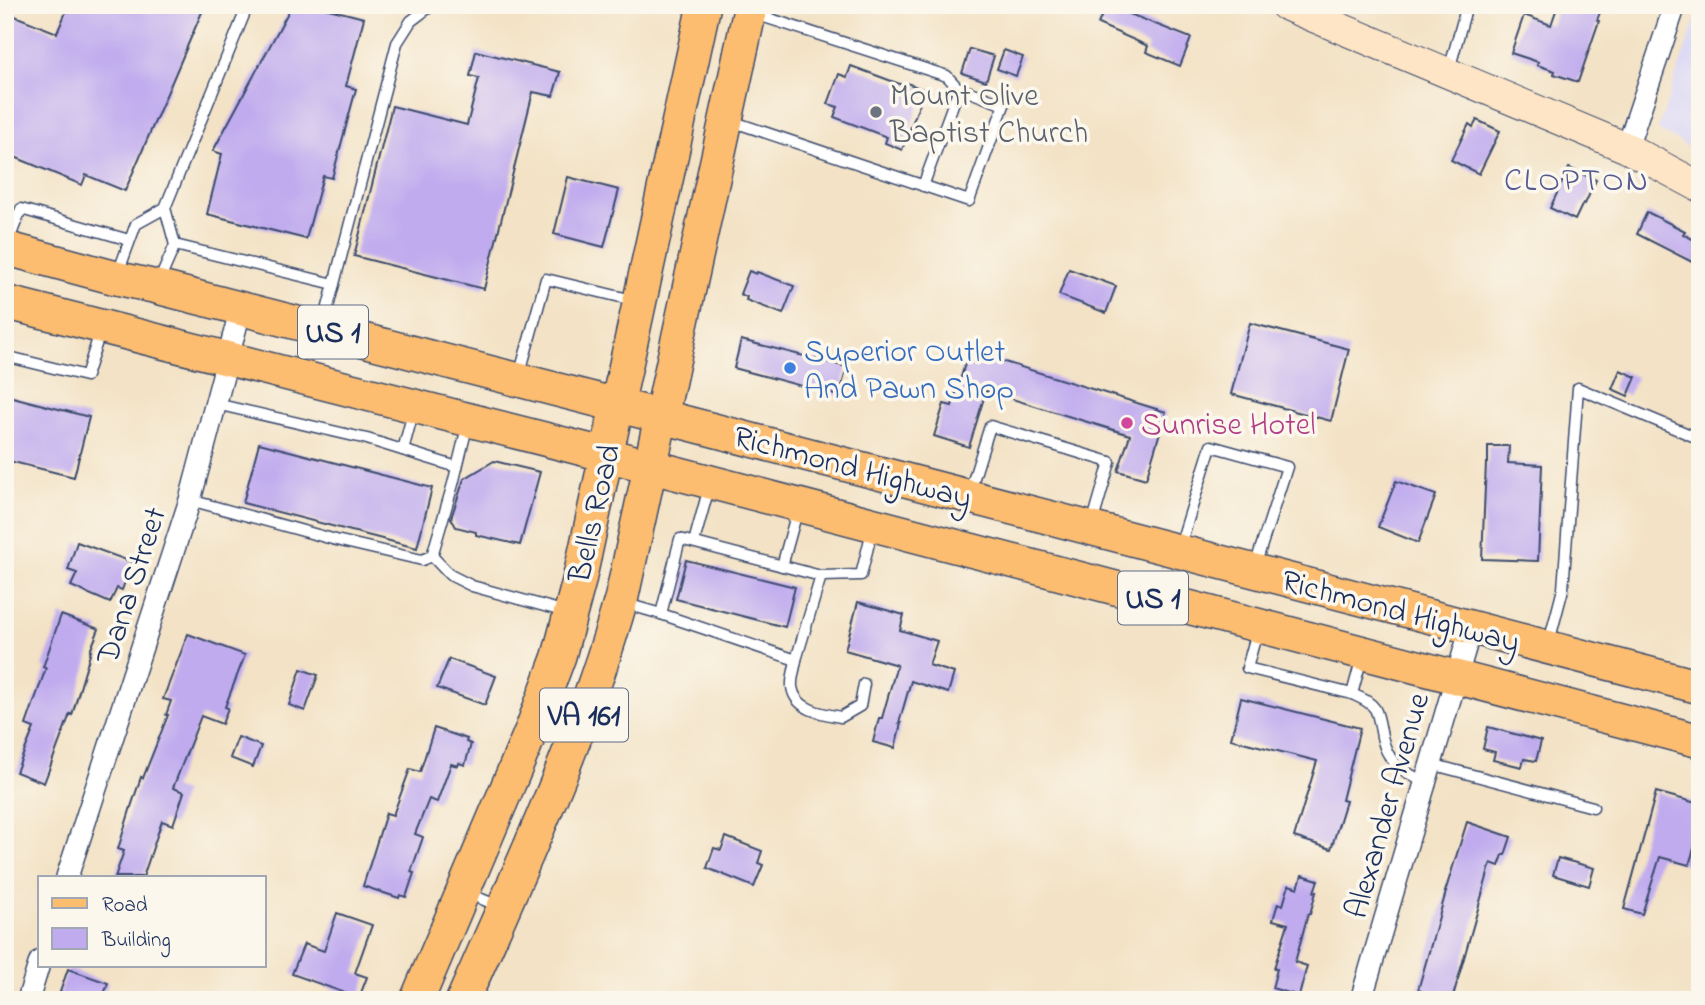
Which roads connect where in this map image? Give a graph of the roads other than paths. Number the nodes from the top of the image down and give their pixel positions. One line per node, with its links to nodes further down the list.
1 (248, 5): 14 (lane)
2 (432, 5): 19 (lane)
3 (704, 5): 22 (main road, Bells Road / VA 161)
4 (1285, 5): 8 (street)
5 (1467, 5): 8 (lane)
6 (1675, 5): 11 (street)
7 (750, 9): 9 (lane); 10 (main road, Bells Road / VA 161)
8 (1448, 73): 11 (street)
9 (959, 88): 12 (lane); 12 (lane)
10 (726, 119): 12 (lane); 32 (main road, Bells Road / VA 161)
11 (1627, 148): 13 (street)
12 (923, 186)
13 (1700, 187)
14 (165, 208): 15 (lane); 16 (lane)
15 (129, 240): 17 (lane); 18 (lane)
16 (175, 245): 19 (lane); 20 (lane)
17 (6, 248): 18 (main road, Richmond Highway / US 1)
18 (116, 278): 20 (main road, Richmond Highway / US 1)
19 (334, 284): 25 (lane)
20 (157, 287): 23 (main road, Richmond Highway / US 1)
21 (5, 302): 24 (main road, Richmond Highway / US 1)
22 (640, 302): 28 (lane); 30 (main road, Bells Road / VA 161)
23 (242, 309): 25 (main road, Richmond Highway / US 1); 27 (street, Dana Street)
24 (102, 327): 26 (lane); 27 (main road, Richmond Highway / US 1)
25 (323, 329): 28 (main road, Richmond Highway / US 1)
26 (5, 356)
27 (228, 359): 29 (street, Dana Street); 31 (main road, Richmond Highway / US 1)
28 (518, 379): 30 (main road, Richmond Highway / US 1)
29 (216, 404): 35 (lane); 41 (street, Dana Street)
30 (617, 405): 32 (main road, Richmond Highway / US 1); 36 (main road, Bells Road / VA 161)
31 (415, 406): 33 (main road, Richmond Highway / US 1); 35 (lane)
32 (661, 416): 37 (main road, Bells Road / VA 161); 40 (main road, Richmond Highway / US 1)
33 (468, 420): 36 (main road, Richmond Highway / US 1); 38 (lane)
34 (1700, 439): 56 (lane)
35 (403, 450): 38 (lane)
36 (607, 454): 37 (main road, Richmond Highway / US 1); 52 (main road, Bells Road / VA 161)
37 (650, 466): 39 (main road, Richmond Highway / US 1); 51 (main road, Bells Road / VA 161)
38 (457, 467): 47 (lane)
39 (710, 482): 42 (main road, Richmond Highway / US 1); 45 (lane)
40 (968, 496): 44 (main road, Richmond Highway / US 1); 44 (lane)
41 (190, 500): 47 (lane); 66 (street, Dana Street)
42 (799, 505): 43 (main road, Richmond Highway / US 1); 48 (lane)
43 (874, 525): 50 (lane); 54 (main road, Richmond Highway / US 1)
44 (1090, 528): 46 (main road, Richmond Highway / US 1)
45 (694, 542): 48 (lane); 53 (lane)
46 (1178, 551): 49 (main road, Richmond Highway / US 1); 49 (lane)
47 (432, 556): 52 (lane)
48 (782, 566): 50 (lane)
49 (1254, 571): 55 (main road, Richmond Highway / US 1)
50 (821, 576): 58 (lane)
51 (620, 602): 53 (lane); 68 (main road, Bells Road / VA 161)
52 (570, 613): 67 (main road, Bells Road / VA 161)
53 (661, 614): 58 (lane)
54 (1258, 625): 57 (main road, Richmond Highway / US 1); 62 (lane)
55 (1471, 628): 56 (main road, Richmond Highway / US 1); 59 (street, Alexander Avenue)
56 (1548, 647): 61 (main road, Richmond Highway / US 1)
57 (1363, 653): 59 (main road, Richmond Highway / US 1); 62 (lane)
58 (796, 660): 60 (lane)
59 (1457, 677): 63 (main road, Richmond Highway / US 1); 64 (street, Alexander Avenue)
60 (863, 684)
61 (1700, 687)
62 (1352, 694): 64 (lane)
63 (1700, 741)
64 (1428, 774): 65 (lane); 73 (street, Alexander Avenue)
65 (1593, 807)
66 (67, 876)
67 (463, 892): 68 (lane); 71 (main road, Bells Road / VA 161)
68 (503, 908): 72 (main road, Bells Road / VA 161)
69 (38, 967): 70 (street)
70 (27, 1000)
71 (416, 1000)
72 (464, 1000)
73 (1361, 1000)

